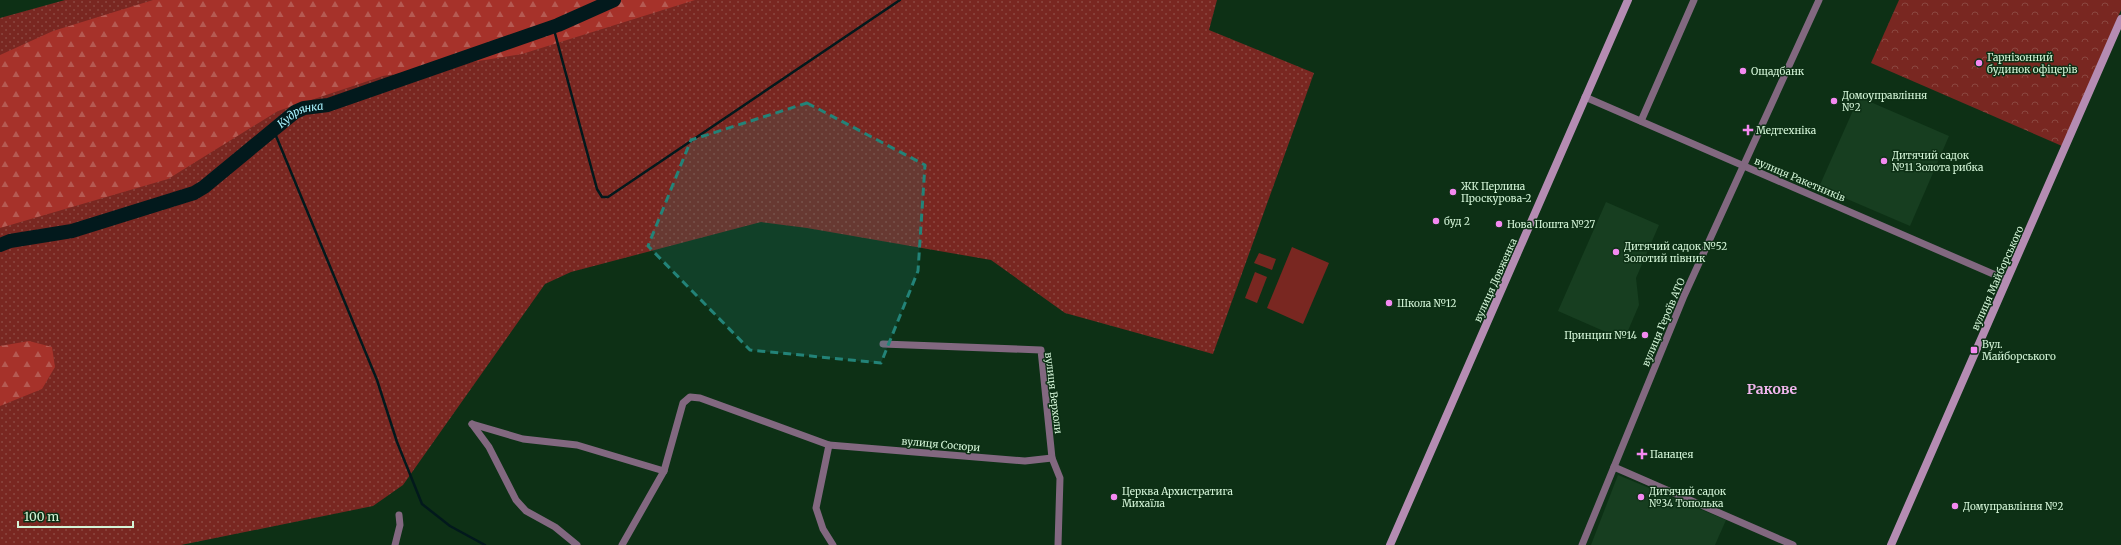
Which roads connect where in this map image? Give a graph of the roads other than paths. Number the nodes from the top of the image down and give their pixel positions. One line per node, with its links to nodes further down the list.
1 (1628, 0): 5 (street, вулиця Довженка)
2 (1694, 0): 6 (street)
3 (1819, 0): 7 (street, вулиця Героїв АТО)
4 (2121, 19): 8 (street, вулиця Майборського)
5 (1585, 97): 6 (street, вулиця Ракетників); 20 (street, вулиця Довженка)
6 (1641, 121): 7 (street, вулиця Ракетників)
7 (1743, 165): 8 (street, вулиця Ракетників); 12 (street, вулиця Героїв АТО)
8 (2007, 280): 23 (street, вулиця Майборського)
9 (883, 344): 11 (street, вулиця Верхоли)
10 (829, 445): 11 (street, вулиця Сосюри); 13 (street, вулиця Сосюри); 18 (street)
11 (1052, 458): 19 (street, вулиця Верхоли)
12 (1614, 467): 21 (street, вулиця Героїв АТО); 22 (street)
13 (664, 471): 16 (street); 17 (street, вулиця Сосюри)
14 (399, 515): 15 (street)
15 (395, 545)
16 (577, 545)
17 (622, 545)
18 (833, 545)
19 (1058, 545)
20 (1390, 545)
21 (1582, 545)
22 (1793, 545)
23 (1891, 545)

